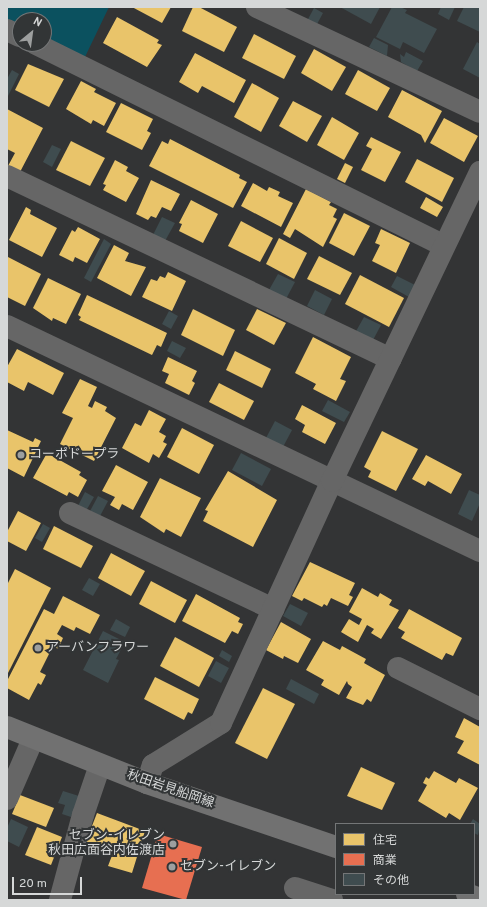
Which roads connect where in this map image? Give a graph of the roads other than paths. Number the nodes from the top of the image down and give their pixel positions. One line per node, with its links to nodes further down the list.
1 (257, 7): 3 (street)
2 (52, 52): 6 (street)
3 (480, 112)
4 (480, 172): 6 (street)
5 (7, 176): 8 (street)
6 (444, 246): 8 (street)
7 (7, 326): 9 (street)
8 (391, 359): 9 (street)
9 (332, 481): 11 (street); 12 (street)
10 (70, 513): 12 (street)
11 (480, 551)
12 (273, 609): 18 (street)
13 (398, 668): 14 (street)
14 (480, 709)
15 (7, 727): 16 (main road, 秋田岩見船岡線)
16 (33, 739): 17 (main road, 秋田岩見船岡線); 19 (street)
17 (100, 765): 18 (main road, 秋田岩見船岡線); 24 (street)
18 (147, 783): 20 (main road, 秋田岩見船岡線)
19 (7, 799)
20 (335, 847)
21 (295, 888): 25 (street)
22 (470, 895): 23 (main road)
23 (480, 899)
24 (60, 900)
25 (332, 900)

